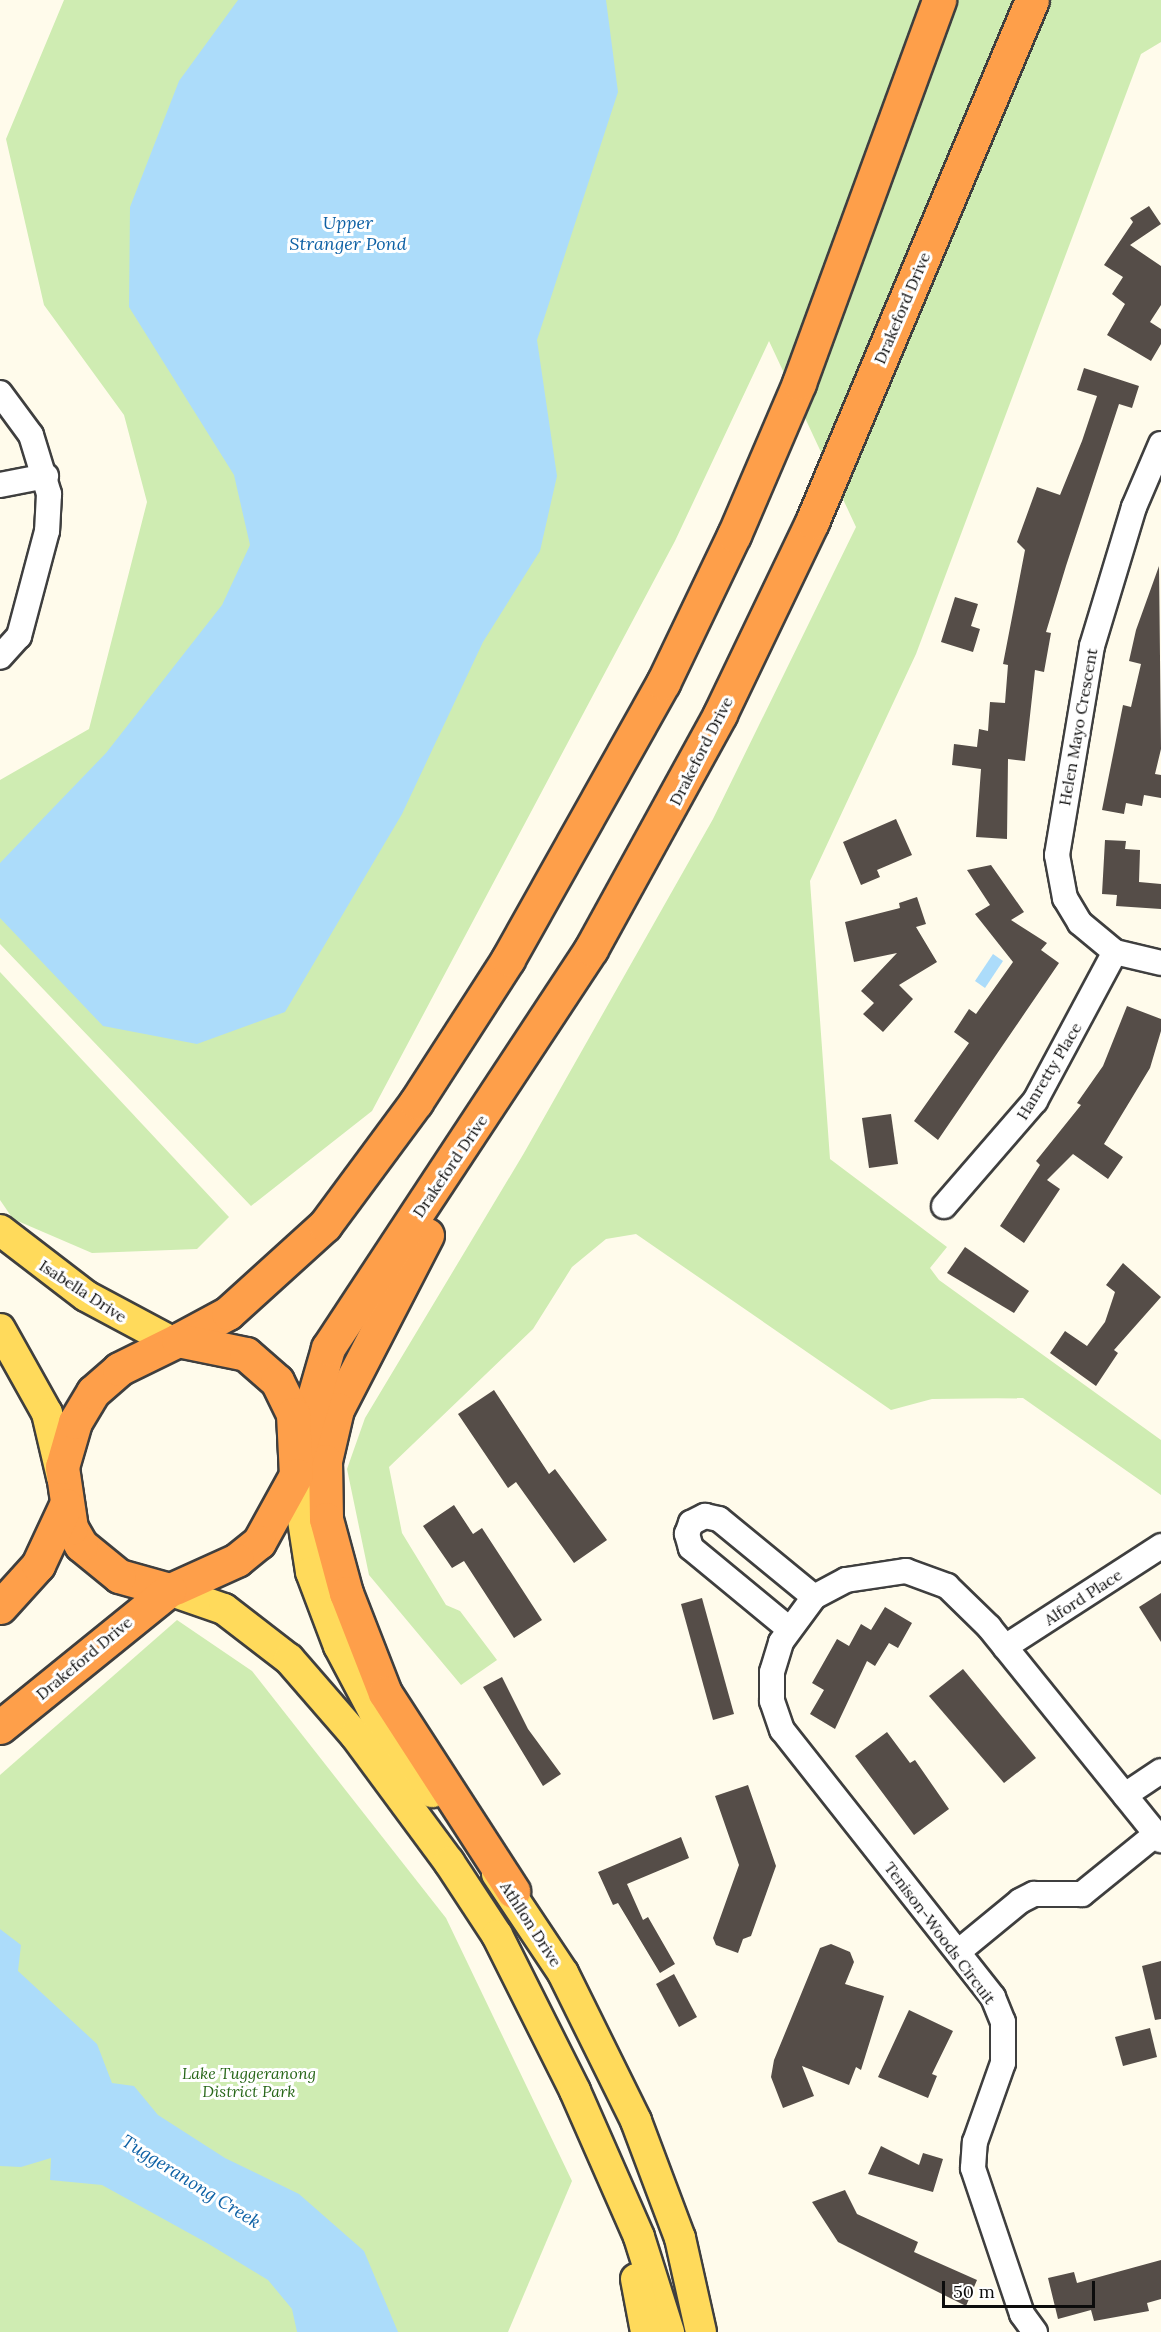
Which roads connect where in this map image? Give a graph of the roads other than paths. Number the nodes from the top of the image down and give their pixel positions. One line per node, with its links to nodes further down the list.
1 (939, 0): 14 (highway)
2 (1032, 0): 10 (highway, Drakeford Drive)
3 (0, 393): 5 (street)
4 (1161, 444): 8 (street, Helen Mayo Crescent)
5 (46, 476): 6 (street); 7 (street)
6 (0, 485)
7 (0, 657)
8 (1115, 952): 9 (street, Helen Mayo Crescent); 11 (street, Hanretty Place)
9 (1161, 963)
10 (506, 1085): 15 (highway, Drakeford Drive); 27 (highway)
11 (944, 1206)
12 (0, 1230): 14 (main road, Isabella Drive)
13 (0, 1329): 16 (main road)
14 (175, 1341): 15 (highway); 16 (highway)
15 (296, 1467): 18 (highway, Drakeford Drive); 27 (main road, Athllon Drive)
16 (64, 1491): 18 (highway); 20 (highway)
17 (1161, 1546): 22 (street, Alford Place)
18 (172, 1589): 23 (highway, Drakeford Drive); 29 (main road)
19 (814, 1597): 21 (street, Tenison-Woods Circuit); 21 (street); 22 (street, Tenison-Woods Circuit)
20 (0, 1607)
21 (788, 1628): 28 (street, Tenison-Woods Circuit)
22 (1005, 1647): 25 (street, Tenison-Woods Circuit)
23 (0, 1727)
24 (1161, 1771): 25 (street)
25 (1125, 1795): 26 (street, Tenison-Woods Circuit)
26 (1158, 1837): 28 (street)
27 (513, 1891): 32 (main road, Athllon Drive)
28 (958, 1952): 33 (street, Tenison-Woods Circuit)
29 (634, 2239): 30 (main road); 31 (main road)
30 (646, 2332)
31 (669, 2332)
32 (701, 2332)
33 (1035, 2332)

